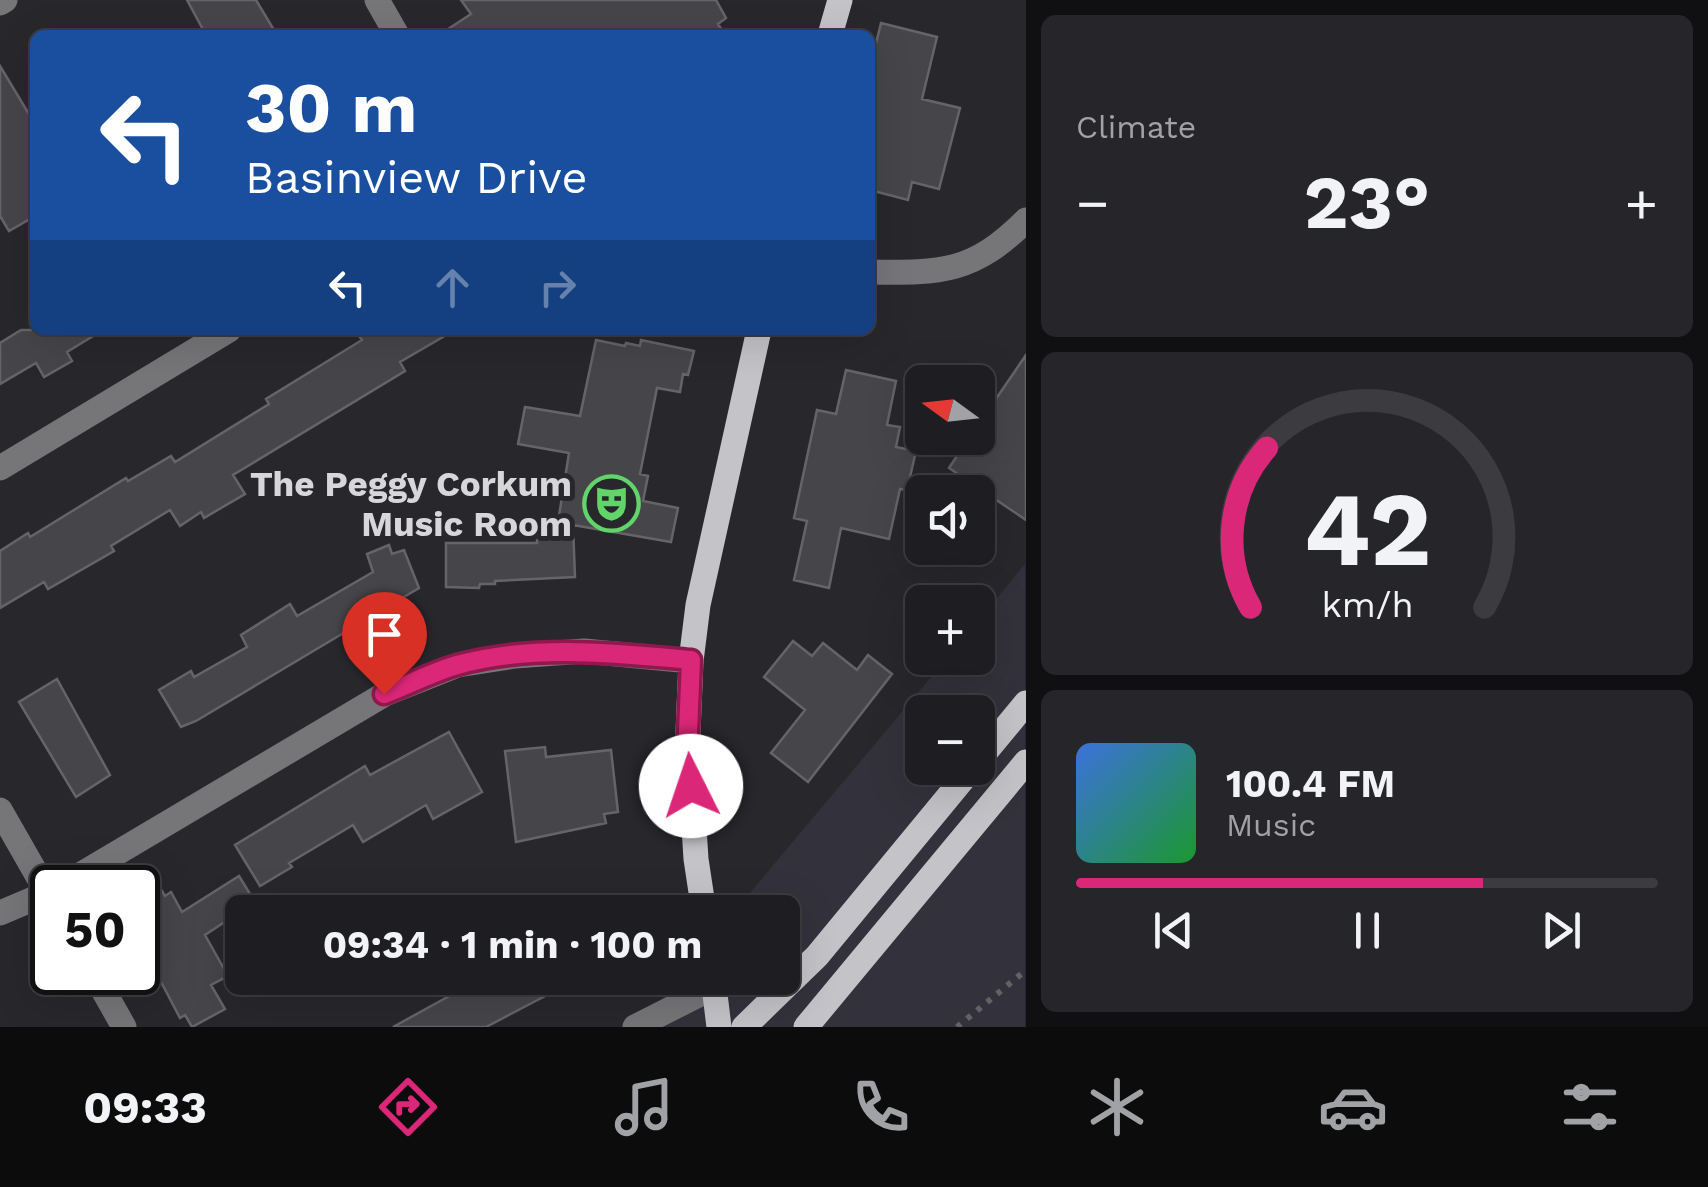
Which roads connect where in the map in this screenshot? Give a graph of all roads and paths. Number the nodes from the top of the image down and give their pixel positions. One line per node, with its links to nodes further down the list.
1 (377, 0): 3 (street)
2 (840, 0): 4 (main road)
3 (394, 30)
4 (831, 30)
5 (1026, 220): 6 (street)
6 (875, 272)
7 (222, 335): 9 (street)
8 (758, 335): 10 (main road)
9 (0, 468)
10 (691, 660): 17 (street); 18 (main road)
11 (1026, 703): 12 (main road)
12 (995, 740)
13 (1026, 762): 29 (main road)
14 (958, 785): 28 (main road)
15 (0, 810): 16 (street)
16 (35, 865)
17 (100, 865)
18 (701, 895)
19 (30, 902): 20 (street)
20 (0, 913)
21 (1026, 970): 30 (path)
22 (106, 995): 26 (street)
23 (690, 995): 27 (street)
24 (715, 995): 25 (main road)
25 (718, 1022)
26 (124, 1027)
27 (635, 1027)
28 (744, 1027)
29 (806, 1027)
30 (958, 1027)

